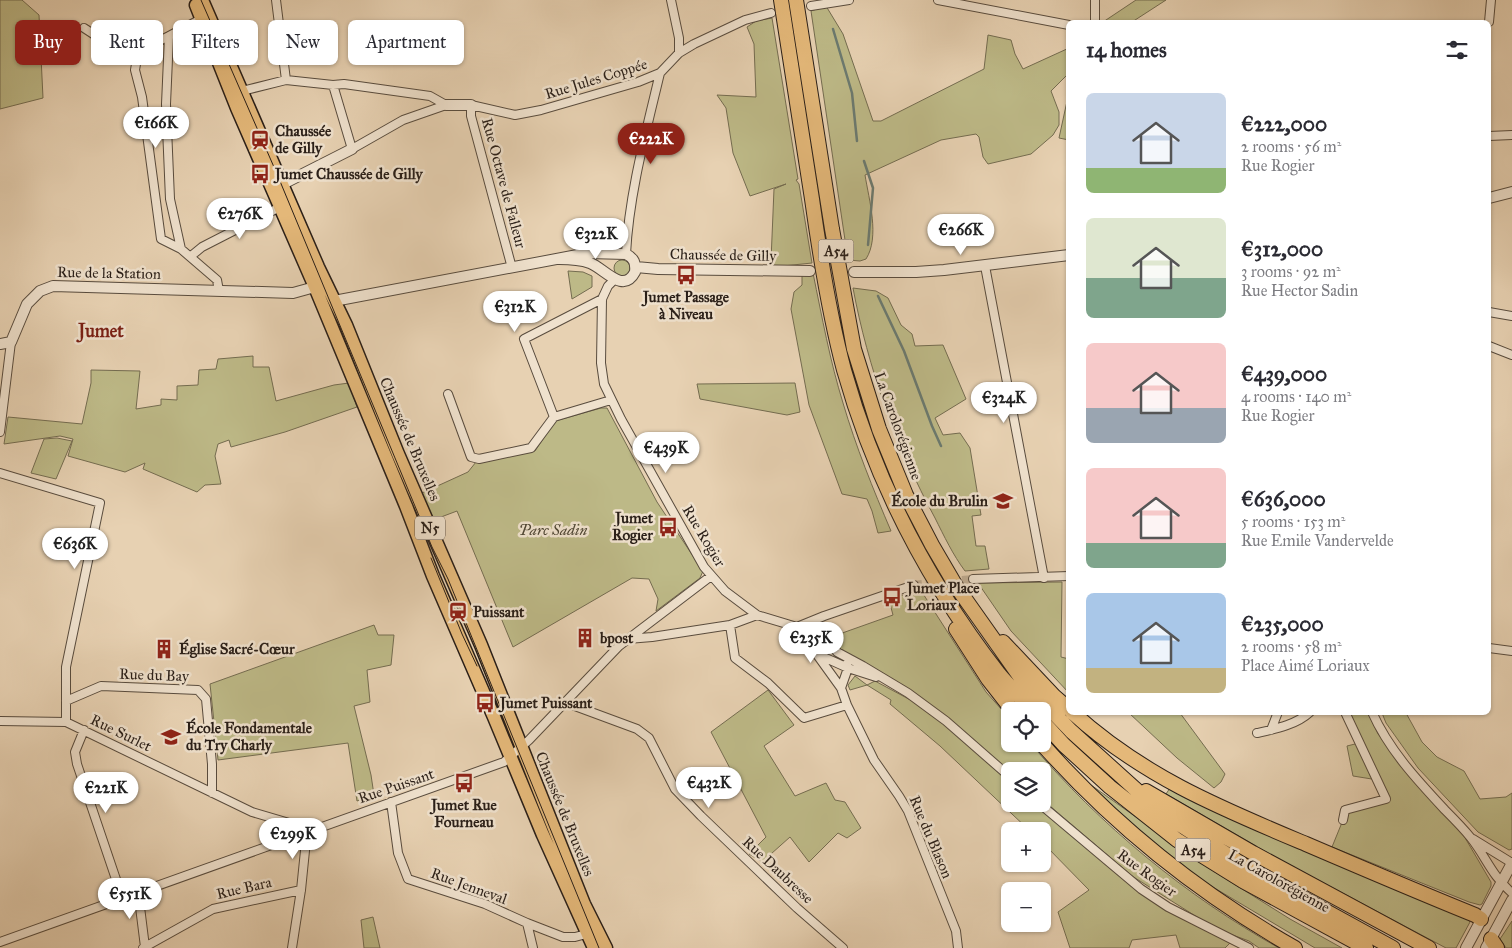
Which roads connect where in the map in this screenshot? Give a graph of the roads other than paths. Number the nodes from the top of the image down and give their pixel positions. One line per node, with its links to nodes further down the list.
1 (194, 0): 13 (main road, Chaussée de Bruxelles / N5)
2 (202, 0): 26 (main road, Chaussée de Bruxelles / N5)
3 (276, 0): 24 (street)
4 (671, 0): 21 (street)
5 (781, 0): 71 (highway, A54)
6 (796, 0): 72 (highway, La Carolorégienne / A54)
7 (849, 0): 11 (street)
8 (938, 0): 16 (street)
9 (1096, 0): 14 (street)
10 (1490, 0): 15 (street)
11 (811, 6)
12 (772, 13): 21 (street, Rue Jules Coppée)
13 (201, 18): 19 (street); 36 (main road, Chaussée de Bruxelles / N5)
14 (1095, 20)
15 (1488, 20)
16 (1066, 24)
17 (84, 28): 18 (street)
18 (91, 33)
19 (169, 36): 20 (street); 29 (street)
20 (163, 39)
21 (679, 53): 23 (street, Rue Jules Coppée)
22 (136, 65): 30 (street)
23 (660, 73): 28 (street, Rue Jules Coppée); 41 (street)
24 (286, 80): 25 (street); 26 (street)
25 (333, 85): 27 (street); 33 (street)
26 (242, 92): 36 (main road, Chaussée de Bruxelles / N5)
27 (446, 105): 28 (street); 33 (street)
28 (471, 105): 47 (street, Rue Octave de Falleur)
29 (166, 119): 30 (street); 34 (street)
30 (145, 121): 35 (street)
31 (1512, 135): 32 (street)
32 (1491, 136)
33 (352, 149): 36 (street)
34 (169, 184): 35 (street); 40 (street)
35 (153, 186): 40 (street)
36 (277, 187): 39 (main road, Chaussée de Bruxelles / N5); 51 (main road, Chaussée de Bruxelles / N5)
37 (1512, 192): 38 (street)
38 (1491, 197)
39 (280, 207): 43 (street); 51 (main road, Chaussée de Bruxelles / N5)
40 (181, 249): 43 (street)
41 (621, 254): 44 (street); 46 (street); 50 (street)
42 (1066, 255): 45 (street)
43 (191, 256): 52 (street)
44 (559, 259): 47 (street); 50 (street)
45 (985, 266): 49 (street); 68 (street)
46 (636, 267): 48 (street, Chaussée de Gilly); 50 (street)
47 (512, 268): 54 (street)
48 (810, 271)
49 (854, 272)
50 (612, 278): 53 (street)
51 (320, 285): 52 (street, Rue de la Station); 54 (main road, Chaussée de Bruxelles / N5)
52 (219, 291): 57 (street, Rue de la Station)
53 (602, 298): 62 (street, Rue Rogier); 63 (street)
54 (328, 302): 102 (main road, Chaussée de Bruxelles / N5); 102 (main road, Chaussée de Bruxelles / N5)
55 (1491, 312): 56 (street)
56 (1512, 316)
57 (11, 342): 58 (street); 64 (street, Rue de la Station)
58 (0, 344)
59 (1491, 347): 60 (street)
60 (1512, 355)
61 (448, 394): 63 (street)
62 (611, 400): 63 (street); 66 (street, Rue Rogier)
63 (554, 416)
64 (0, 432)
65 (0, 473): 85 (street)
66 (711, 576): 73 (street, Rue Rogier); 77 (street)
67 (1066, 576): 68 (street)
68 (1044, 578): 69 (street)
69 (973, 579)
70 (914, 585): 74 (street)
71 (942, 594): 87 (highway); 88 (highway, A54)
72 (966, 601): 90 (highway); 105 (highway, La Carolorégienne / A54)
73 (757, 615): 75 (street); 76 (street, Rue Rogier)
74 (816, 620): 76 (street); 81 (street)
75 (730, 625): 77 (street); 89 (street)
76 (797, 627): 80 (street, Rue du Blason)
77 (628, 639): 86 (street)
78 (1491, 648): 79 (street)
79 (1512, 650)
80 (818, 654): 82 (street); 84 (street, Rue du Blason)
81 (846, 657): 82 (street); 83 (street)
82 (848, 668): 83 (street); 84 (street)
83 (885, 679): 104 (street)
84 (841, 688): 89 (street, Rue du Blason)
85 (66, 701): 97 (street); 106 (street, Rue du Bay)
86 (564, 702): 102 (street); 131 (street, Rue Daubresse)
87 (1006, 702)
88 (1025, 702)
89 (847, 705): 125 (street, Rue du Blason)
90 (1066, 706)
91 (1075, 715): 119 (highway)
92 (1277, 715): 99 (street)
93 (1307, 715): 99 (street)
94 (1346, 715): 109 (street)
95 (1374, 715): 111 (street)
96 (0, 721): 97 (street, Rue Surlet)
97 (66, 722): 98 (street, Rue Surlet)
98 (84, 730): 106 (street, Rue Surlet); 117 (street)
99 (1271, 730): 101 (street)
100 (1051, 731): 135 (highway, La Carolorégienne / A54)
101 (1257, 733)
102 (517, 752): 107 (street, Rue Puissant); 121 (main road, Chaussée de Bruxelles / N5)
103 (1050, 752): 134 (highway)
104 (1001, 769)
105 (1134, 787): 136 (highway, La Carolorégienne / A54); 137 (highway, La Carolorégienne / A54)
106 (212, 793): 110 (street, Rue Surlet)
107 (391, 802): 110 (street, Rue Puissant); 120 (street, Rue Jenneval)
108 (1050, 812): 122 (street, Rue Rogier)
109 (1343, 820)
110 (307, 832): 114 (street); 115 (street, Rue Puissant)
111 (1471, 838): 112 (street); 113 (street)
112 (1512, 863): 113 (street)
113 (1501, 883): 116 (street); 119 (street)
114 (301, 890): 126 (street, Rue Bara); 127 (street)
115 (138, 891): 117 (street, Rue Puissant); 126 (street)
116 (1512, 893)
117 (122, 897): 123 (street, Rue Puissant)
118 (1512, 900): 124 (street)
119 (1481, 919): 124 (street); 138 (street)
120 (527, 923): 121 (street, Rue Jenneval); 128 (street)
121 (592, 932): 129 (main road, Chaussée de Bruxelles / N5); 130 (main road, Chaussée de Bruxelles / N5)
122 (1233, 940): 132 (street); 133 (street, Rue Rogier)
123 (0, 942)
124 (1491, 945)
125 (959, 947)
126 (144, 948)
127 (292, 948)
128 (533, 948)
129 (594, 948)
130 (606, 948)
131 (843, 948)
132 (1228, 948)
133 (1250, 948)
134 (1295, 948)
135 (1366, 948)
136 (1393, 948)
137 (1430, 948)
138 (1466, 948)

